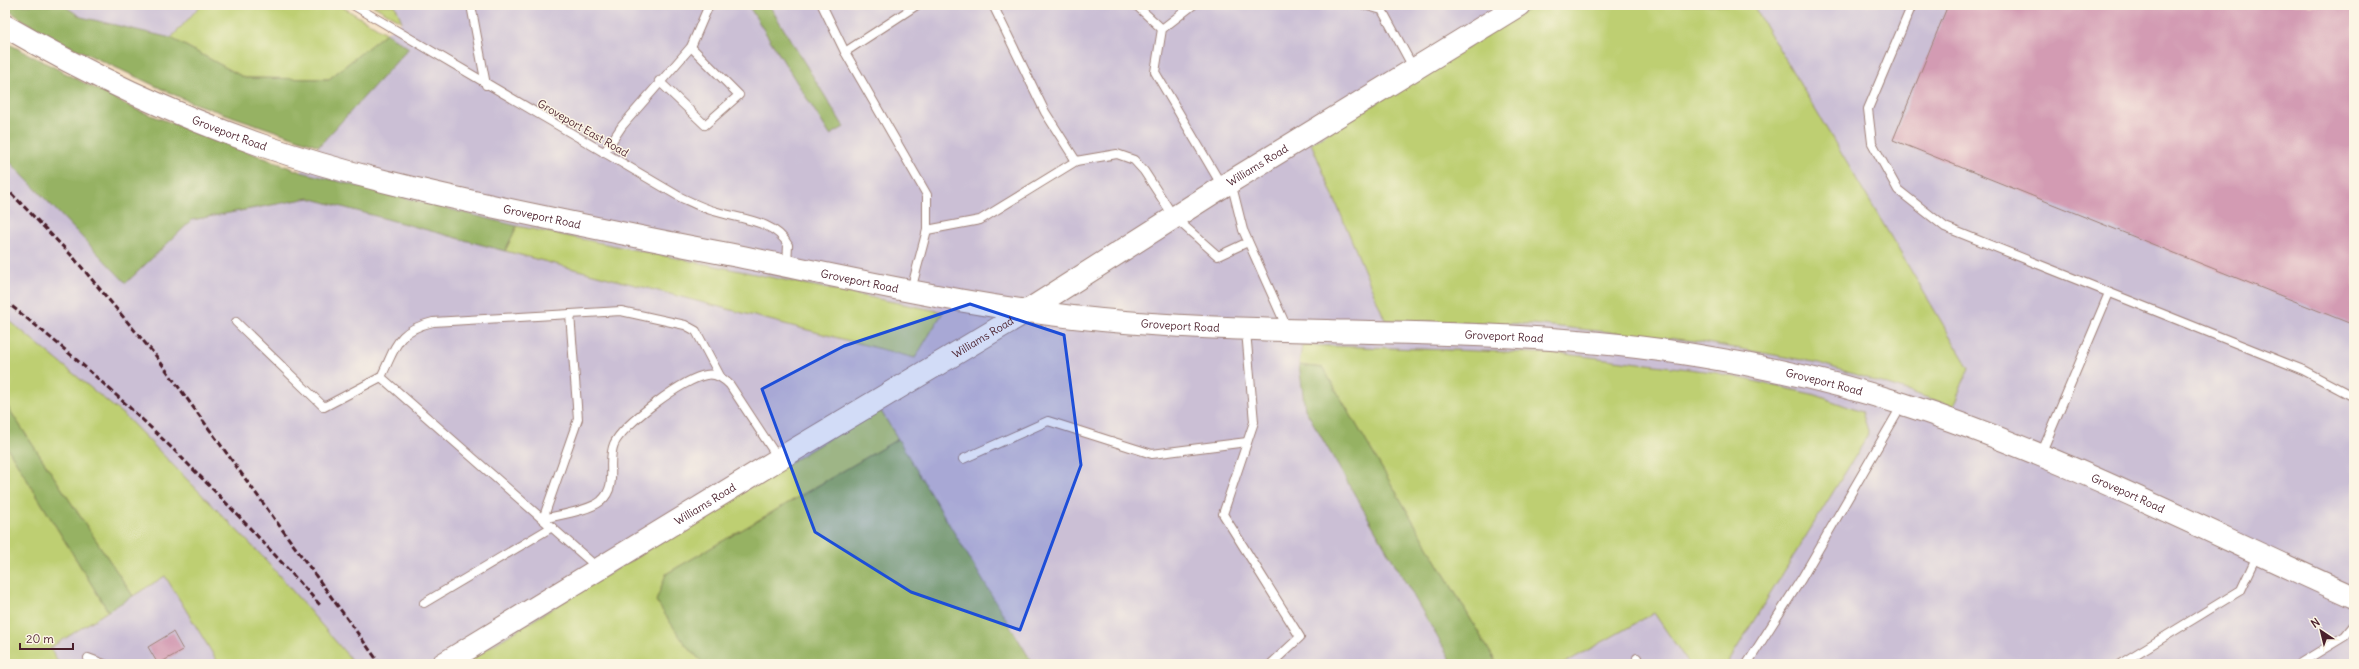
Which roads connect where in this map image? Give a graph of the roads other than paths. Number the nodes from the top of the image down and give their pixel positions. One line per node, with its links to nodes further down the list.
1 (353, 5): 19 (lane, Groveport East Road)
2 (471, 5): 19 (lane)
3 (709, 5): 15 (lane)
4 (822, 5): 16 (lane)
5 (917, 5): 16 (lane)
6 (993, 5): 21 (lane)
7 (1136, 5): 14 (lane)
8 (1193, 5): 14 (lane)
9 (1364, 5): 12 (lane)
10 (1519, 5): 17 (main road, Williams Road)
11 (1912, 5): 28 (lane)
12 (1382, 7): 17 (lane)
13 (5, 26): 26 (main road, Groveport Road)
14 (1162, 29): 22 (lane)
15 (690, 47): 18 (lane); 18 (lane)
16 (844, 52): 24 (lane)
17 (1414, 70): 22 (main road, Williams Road)
18 (659, 81): 20 (lane)
19 (486, 85): 20 (lane, Groveport East Road)
20 (604, 153): 26 (lane, Groveport East Road)
21 (1076, 161): 23 (lane); 24 (lane)
22 (1227, 184): 23 (main road, Williams Road); 25 (lane)
23 (1174, 217): 25 (lane); 29 (main road, Williams Road)
24 (927, 230): 27 (lane)
25 (1248, 242): 33 (lane)
26 (787, 266): 27 (main road, Groveport Road)
27 (911, 290): 29 (main road, Groveport Road)
28 (2109, 293): 36 (lane); 39 (lane)
29 (1026, 311): 32 (main road, Groveport Road); 40 (main road, Williams Road)
30 (570, 314): 34 (lane); 35 (lane); 42 (lane)
31 (236, 322): 35 (lane)
32 (1246, 330): 33 (main road, Groveport Road); 38 (lane)
33 (1288, 332): 37 (main road, Groveport Road)
34 (720, 376): 40 (lane); 42 (lane)
35 (381, 377): 42 (lane)
36 (2354, 397)
37 (1903, 404): 39 (main road, Groveport Road); 53 (lane)
38 (1247, 442): 41 (lane); 52 (lane)
39 (2041, 455): 44 (main road, Groveport Road)
40 (779, 459): 45 (main road, Williams Road)
41 (963, 459)
42 (543, 519): 43 (lane)
43 (552, 527): 45 (lane); 47 (lane)
44 (2258, 554): 46 (main road, Groveport Road); 54 (lane)
45 (599, 568): 51 (main road, Williams Road)
46 (2354, 597)
47 (424, 603)
48 (2354, 625): 55 (lane)
49 (88, 658): 50 (lane)
50 (104, 664)
51 (443, 664)
52 (1271, 664)
53 (1747, 664)
54 (2120, 664)
55 (2299, 664)

